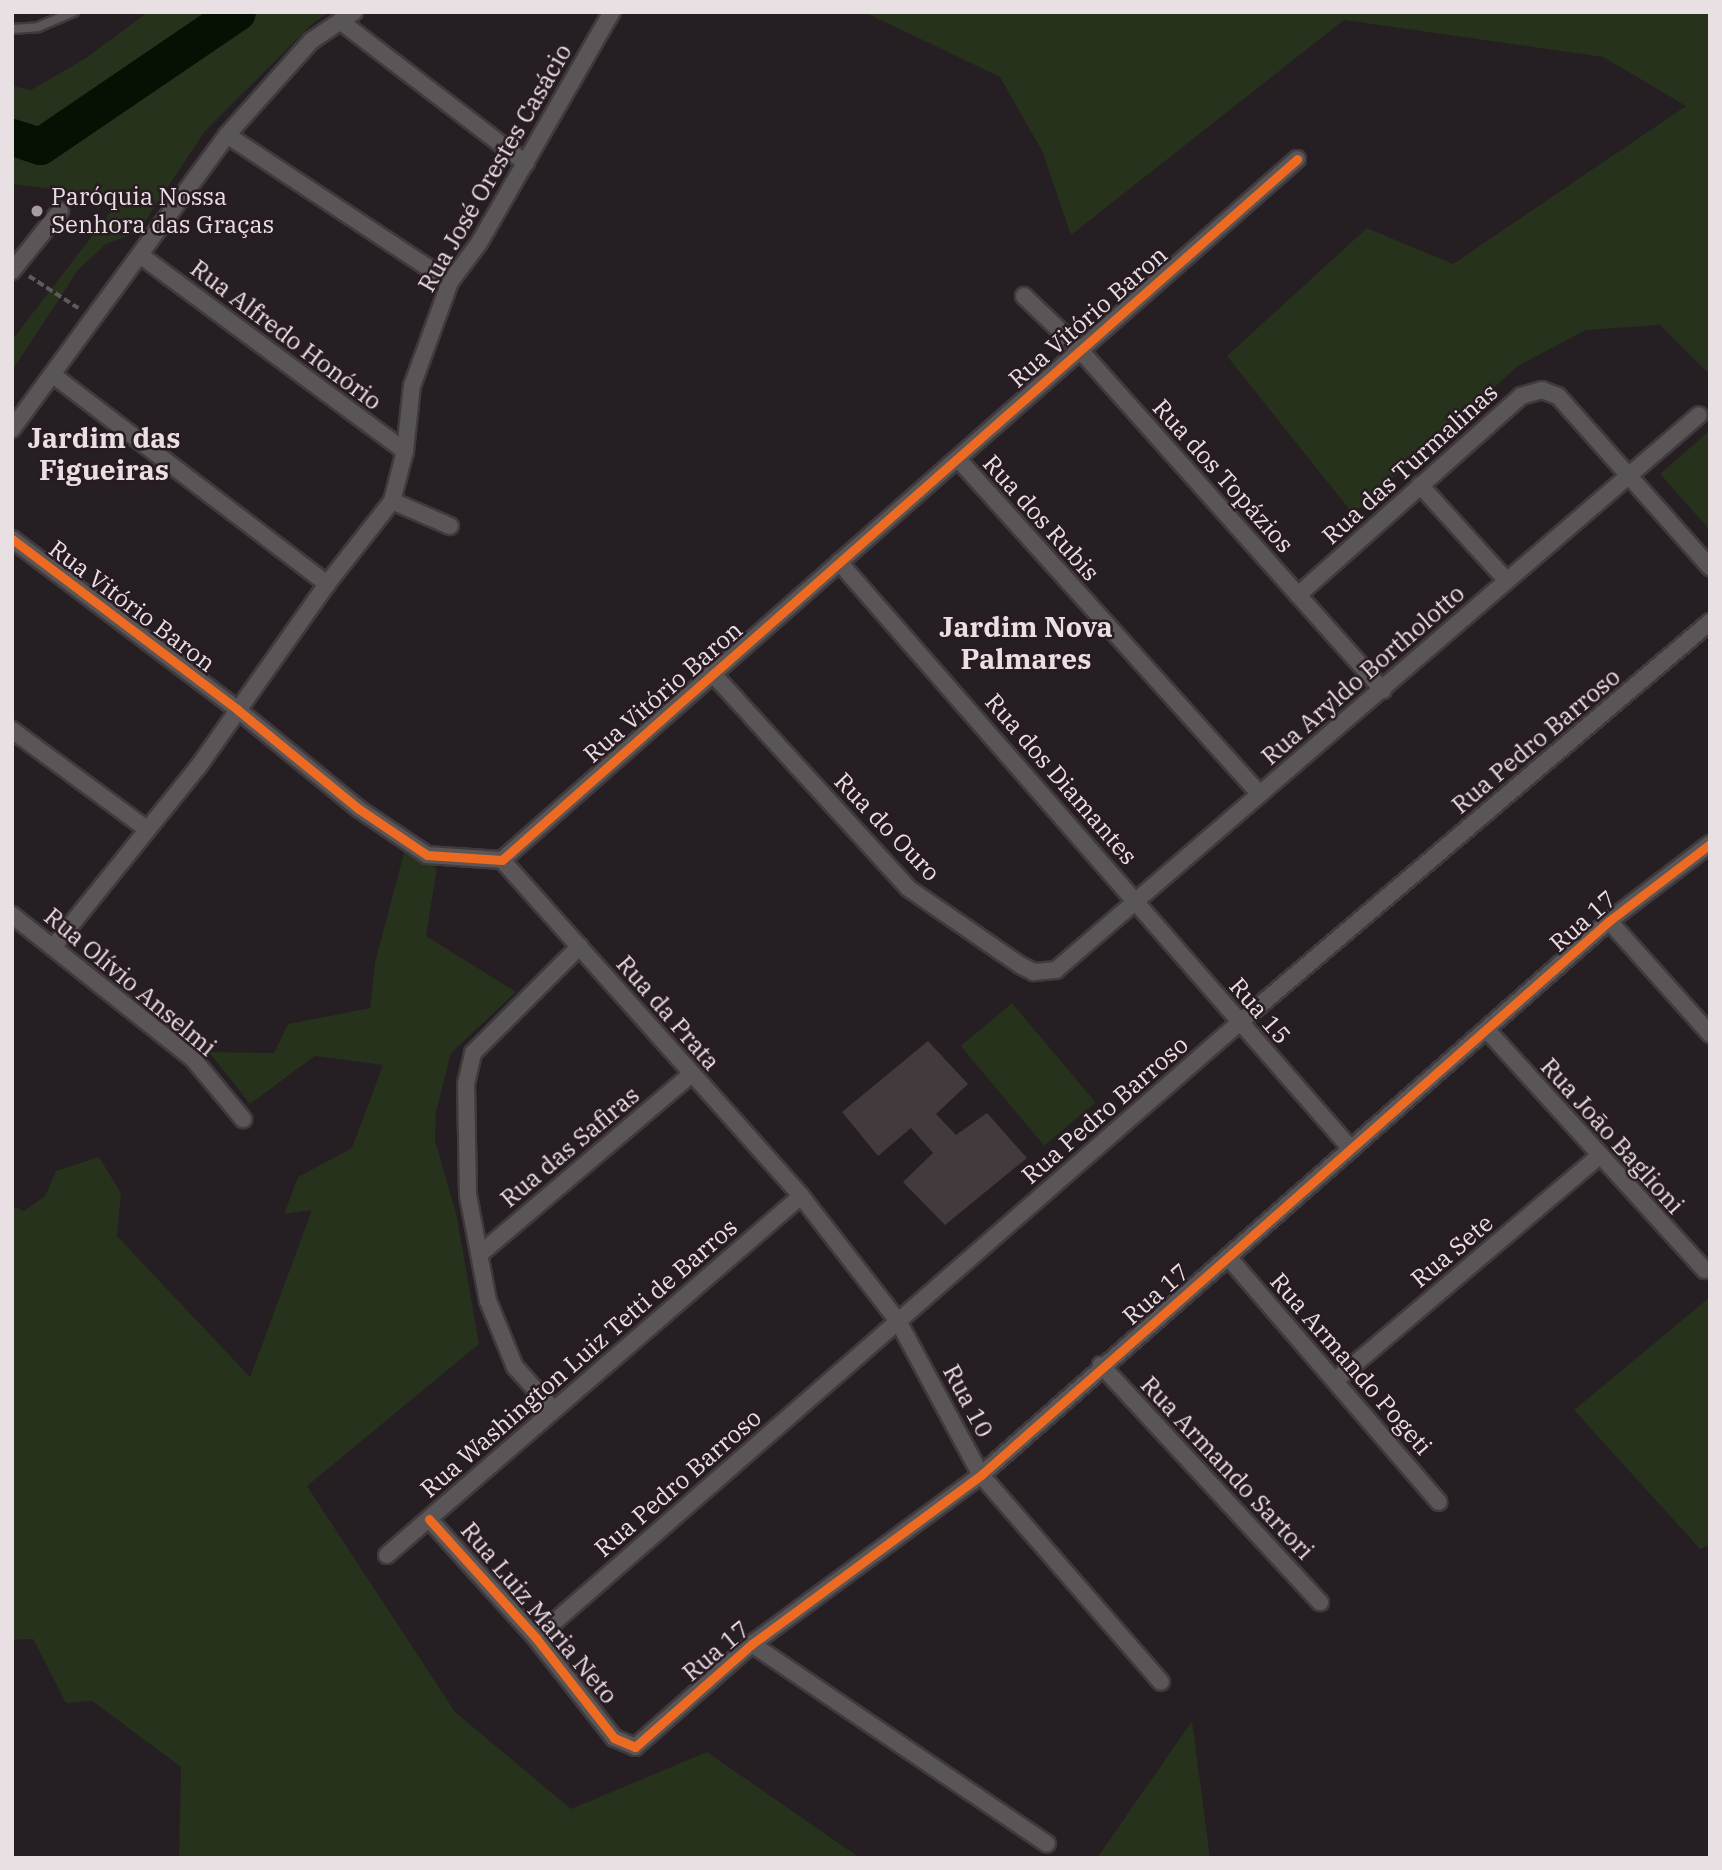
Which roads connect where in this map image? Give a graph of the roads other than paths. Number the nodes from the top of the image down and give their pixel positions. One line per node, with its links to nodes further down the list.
1 (74, 12): 4 (lane)
2 (612, 12): 7 (street, Rua José Orestes Casácio)
3 (347, 16): 5 (street); 7 (street)
4 (12, 30)
5 (227, 135): 9 (street); 11 (street)
6 (1297, 159): 13 (street, Rua Vitório Baron)
7 (526, 163): 11 (street, Rua José Orestes Casácio)
8 (60, 211): 10 (street)
9 (140, 255): 14 (street); 17 (street, Rua Alfredo Honório)
10 (14, 269)
11 (450, 282): 17 (street, Rua José Orestes Casácio)
12 (1024, 296): 13 (street, Rua dos Topázios)
13 (1079, 349): 18 (street, Rua Vitório Baron); 28 (street, Rua dos Topázios)
14 (53, 375): 16 (street); 27 (street)
15 (1699, 415): 19 (street, Rua Aryldo Bortholotto)
16 (12, 429)
17 (405, 451): 21 (street, Rua José Orestes Casácio)
18 (958, 459): 24 (street, Rua Vitório Baron); 34 (street, Rua dos Rubis)
19 (1627, 478): 20 (street, Rua das Turmalinas); 25 (street); 26 (street, Rua Aryldo Bortholotto)
20 (1420, 485): 26 (street); 28 (street, Rua das Turmalinas)
21 (392, 501): 22 (street); 27 (street, Rua José Orestes Casácio)
22 (450, 526)
23 (12, 540): 32 (street, Rua Vitório Baron)
24 (839, 562): 30 (street, Rua Vitório Baron); 38 (street, Rua dos Diamantes)
25 (1710, 567)
26 (1506, 580): 31 (street, Rua Aryldo Bortholotto)
27 (327, 584): 32 (street, Rua José Orestes Casácio)
28 (1298, 595): 31 (street, Rua dos Topázios)
29 (1710, 622): 44 (street, Rua Pedro Barroso)
30 (712, 673): 37 (street, Rua Vitório Baron); 43 (street, Rua do Ouro)
31 (1383, 690): 34 (street, Rua Aryldo Bortholotto)
32 (238, 710): 35 (street, Rua José Orestes Casácio); 37 (street, Rua Vitório Baron)
33 (12, 730): 35 (street)
34 (1261, 794): 38 (street, Rua Aryldo Bortholotto)
35 (147, 828): 41 (street, Rua José Orestes Casácio)
36 (1710, 844): 40 (street, Rua 17)
37 (502, 860): 42 (street, Rua da Prata)
38 (1138, 900): 43 (street, Rua Aryldo Bortholotto); 44 (street, Rua 15)
39 (12, 915): 41 (street, Rua Olívio Anselmi)
40 (1609, 921): 45 (street, Rua 17); 46 (street)
41 (54, 946): 48 (street, Rua Olívio Anselmi)
42 (580, 946): 47 (street, Rua da Prata); 52 (street)
43 (1056, 970)
44 (1239, 1023): 49 (street, Rua 15); 55 (street, Rua Pedro Barroso)
45 (1487, 1030): 49 (street, Rua 17); 50 (street, Rua João Baglioni)
46 (1710, 1034)
47 (690, 1075): 51 (street, Rua da Prata); 52 (street, Rua das Safiras)
48 (243, 1119)
49 (1351, 1149): 53 (street, Rua 17)
50 (1598, 1157): 54 (street, Rua João Baglioni); 57 (street, Rua Sete)
51 (801, 1196): 55 (street, Rua 10); 58 (street, Rua Washington Luiz Tetti de Barros)
52 (480, 1254): 58 (street)
53 (1228, 1257): 56 (street, Rua 17); 57 (street, Rua Armando Pogeti)
54 (1704, 1270)
55 (898, 1321): 59 (street, Rua 10); 64 (street, Rua Pedro Barroso)
56 (1101, 1366): 59 (street, Rua 17); 63 (street, Rua Armando Sartori)
57 (1336, 1380): 60 (street, Rua Armando Pogeti)
58 (553, 1409): 61 (street, Rua Washington Luiz Tetti de Barros)
59 (981, 1475): 65 (street, Rua 17); 66 (street, Rua 10)
60 (1438, 1502)
61 (429, 1519): 62 (street, Rua Washington Luiz Tetti de Barros); 64 (street, Rua Luiz Maria Neto)
62 (387, 1555)
63 (1320, 1602)
64 (536, 1639): 67 (street, Rua Luiz Maria Neto)
65 (752, 1644): 67 (street, Rua 17); 68 (street)
66 (1160, 1682)
67 (614, 1738)
68 (1047, 1844)

